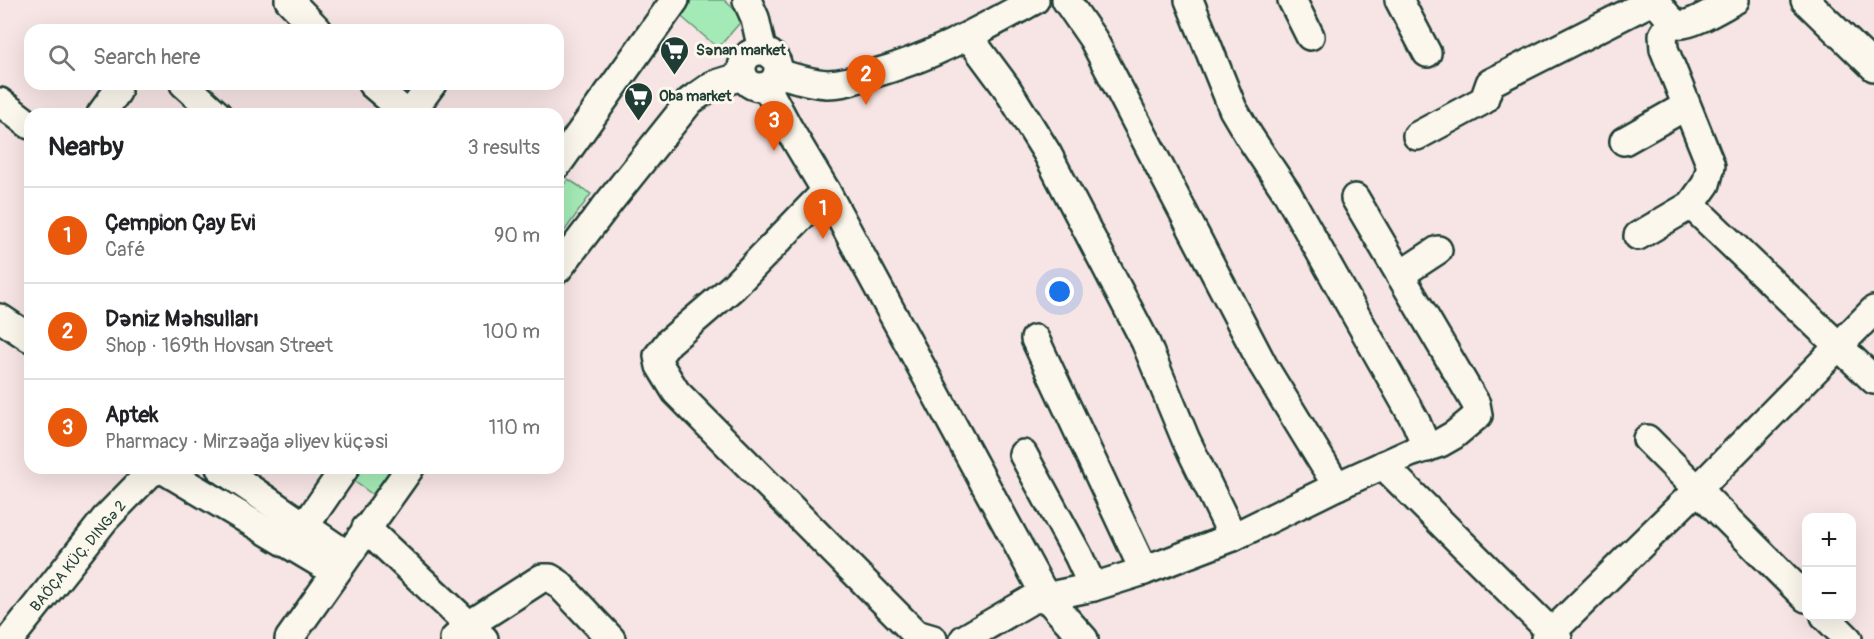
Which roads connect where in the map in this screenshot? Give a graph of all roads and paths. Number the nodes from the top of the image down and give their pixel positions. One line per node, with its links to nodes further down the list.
1 (675, 0): 32 (street)
2 (1035, 0): 15 (street)
3 (1066, 0): 55 (street)
4 (1189, 0): 47 (street)
5 (1292, 0): 14 (street)
6 (1399, 0): 16 (street)
7 (1654, 0): 12 (street); 30 (street)
8 (1735, 0): 12 (street)
9 (1804, 0): 17 (street)
10 (294, 2): 13 (street)
11 (758, 6): 18 (street)
12 (1672, 21): 24 (street)
13 (313, 24)
14 (1310, 36)
15 (969, 37): 18 (street); 59 (street)
16 (1427, 53)
17 (1874, 67)
18 (762, 78): 33 (street); 38 (street)
19 (191, 90): 26 (street)
20 (379, 90): 27 (street)
21 (427, 90): 28 (street)
22 (117, 92): 25 (street)
23 (0, 102): 29 (street)
24 (1686, 106): 31 (street); 35 (street)
25 (105, 108)
26 (210, 108)
27 (402, 108)
28 (414, 108)
29 (24, 120)
30 (1417, 136)
31 (1624, 141)
32 (564, 156)
33 (826, 190): 64 (street); 67 (street)
34 (1355, 198): 39 (street)
35 (1691, 205): 36 (street); 44 (street)
36 (1638, 236)
37 (1438, 250): 39 (street)
38 (564, 260)
39 (1401, 275): 47 (street)
40 (1874, 310): 44 (street)
41 (0, 318): 42 (street)
42 (24, 334)
43 (1035, 339): 61 (street)
44 (1839, 345): 45 (street); 56 (street)
45 (1874, 380)
46 (1647, 439): 56 (street)
47 (1427, 448): 49 (street)
48 (1023, 454): 62 (street)
49 (1383, 465): 55 (street); 68 (street)
50 (149, 474): 69 (street)
51 (172, 474): 60 (street)
52 (229, 474): 57 (street)
53 (341, 474): 57 (street)
54 (406, 474): 58 (street)
55 (1337, 486): 59 (street)
56 (1698, 489): 63 (street); 68 (street)
57 (305, 526): 60 (street)
58 (366, 528): 60 (street); 66 (street)
59 (1233, 537): 61 (street)
60 (341, 563): 70 (street)
61 (1144, 571): 62 (street)
62 (1093, 588): 64 (street)
63 (1802, 594)
64 (1046, 597): 72 (street); 73 (street)
65 (1831, 621): 74 (street)
66 (469, 634): 71 (street)
67 (922, 637)
68 (1551, 637)
69 (10, 639)
70 (289, 639)
71 (611, 639)
72 (964, 639)
73 (1084, 639)
74 (1848, 639)

